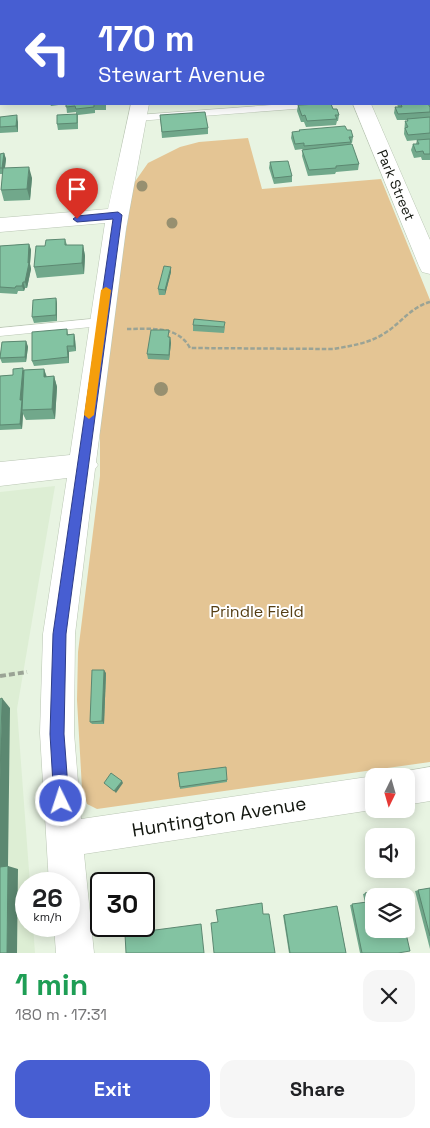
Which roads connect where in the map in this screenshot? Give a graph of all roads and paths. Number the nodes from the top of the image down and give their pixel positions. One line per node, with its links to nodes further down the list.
1 (294, 105): 3 (lane)
2 (362, 105): 6 (street, Park Street)
3 (139, 111): 4 (street)
4 (118, 215): 5 (street); 8 (street)
5 (0, 226)
6 (430, 266)
7 (430, 302): 8 (path)
8 (112, 326): 9 (lane); 10 (street)
9 (0, 332)
10 (84, 465): 11 (street); 17 (street)
11 (0, 474)
12 (30, 672): 13 (path)
13 (0, 676)
14 (430, 784): 15 (street)
15 (415, 786)
16 (365, 794): 17 (street, Huntington Avenue)
17 (64, 840): 18 (street)
18 (68, 872)
19 (74, 937): 20 (street)
20 (75, 953)

